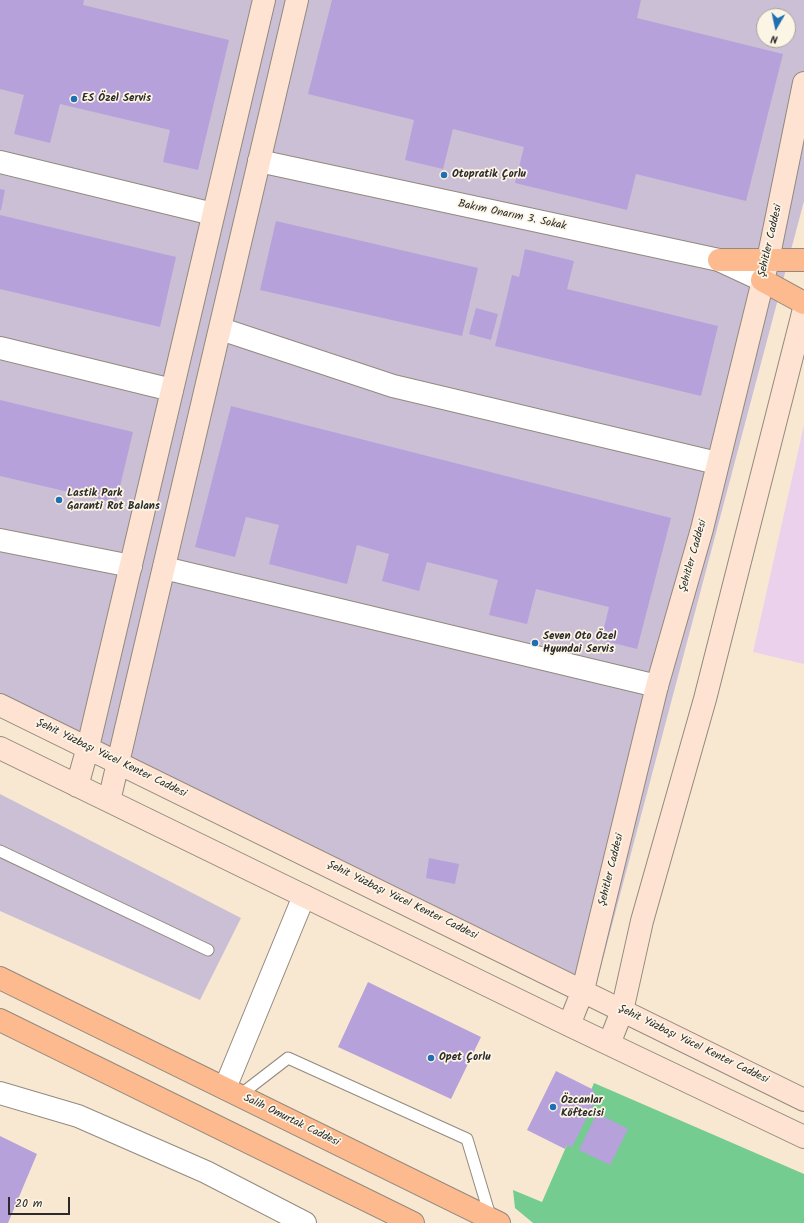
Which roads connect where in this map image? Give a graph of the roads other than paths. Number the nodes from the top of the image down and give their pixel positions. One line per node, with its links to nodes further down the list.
1 (264, 0): 6 (street)
2 (297, 0): 4 (street)
3 (804, 83): 8 (street, Şehitler Caddesi)
4 (259, 161): 8 (street, Bakım Onarım 3. Sokak); 11 (street)
5 (0, 162): 6 (street)
6 (213, 214): 13 (street)
7 (804, 260): 8 (main road)
8 (765, 270): 9 (main road); 14 (street, Şehitler Caddesi)
9 (804, 303)
10 (804, 309): 30 (street)
11 (221, 329): 14 (street); 17 (street)
12 (0, 348): 13 (street)
13 (172, 390): 16 (street)
14 (717, 463): 18 (street, Şehitler Caddesi)
15 (0, 540): 16 (street)
16 (131, 566): 20 (street)
17 (164, 568): 18 (street); 22 (street)
18 (657, 686): 29 (street, Şehitler Caddesi)
19 (0, 705): 20 (street, Şehit Yüzbaşı Yücel Kenter Caddesi)
20 (88, 747): 22 (street, Şehit Yüzbaşı Yücel Kenter Caddesi); 23 (street)
21 (0, 748): 23 (street)
22 (119, 762): 24 (street); 29 (street, Şehit Yüzbaşı Yücel Kenter Caddesi)
23 (77, 786): 24 (street)
24 (109, 801): 26 (street)
25 (0, 851): 27 (lane)
26 (304, 896): 32 (street); 37 (street)
27 (208, 950)
28 (0, 978): 37 (main road, Salih Omurtak Caddesi)
29 (583, 990): 30 (street, Şehit Yüzbaşı Yücel Kenter Caddesi); 32 (street, Şehitler Caddesi)
30 (622, 1011): 34 (street); 38 (street, Şehit Yüzbaşı Yücel Kenter Caddesi)
31 (0, 1020): 35 (main road)
32 (569, 1025): 34 (street)
33 (0, 1026): 35 (main road)
34 (609, 1044): 39 (street)
35 (58, 1048): 42 (main road)
36 (0, 1092): 41 (street)
37 (232, 1092): 40 (main road, Salih Omurtak Caddesi); 40 (lane)
38 (804, 1100)
39 (804, 1137)
40 (495, 1221)
41 (305, 1223)
42 (413, 1223)

